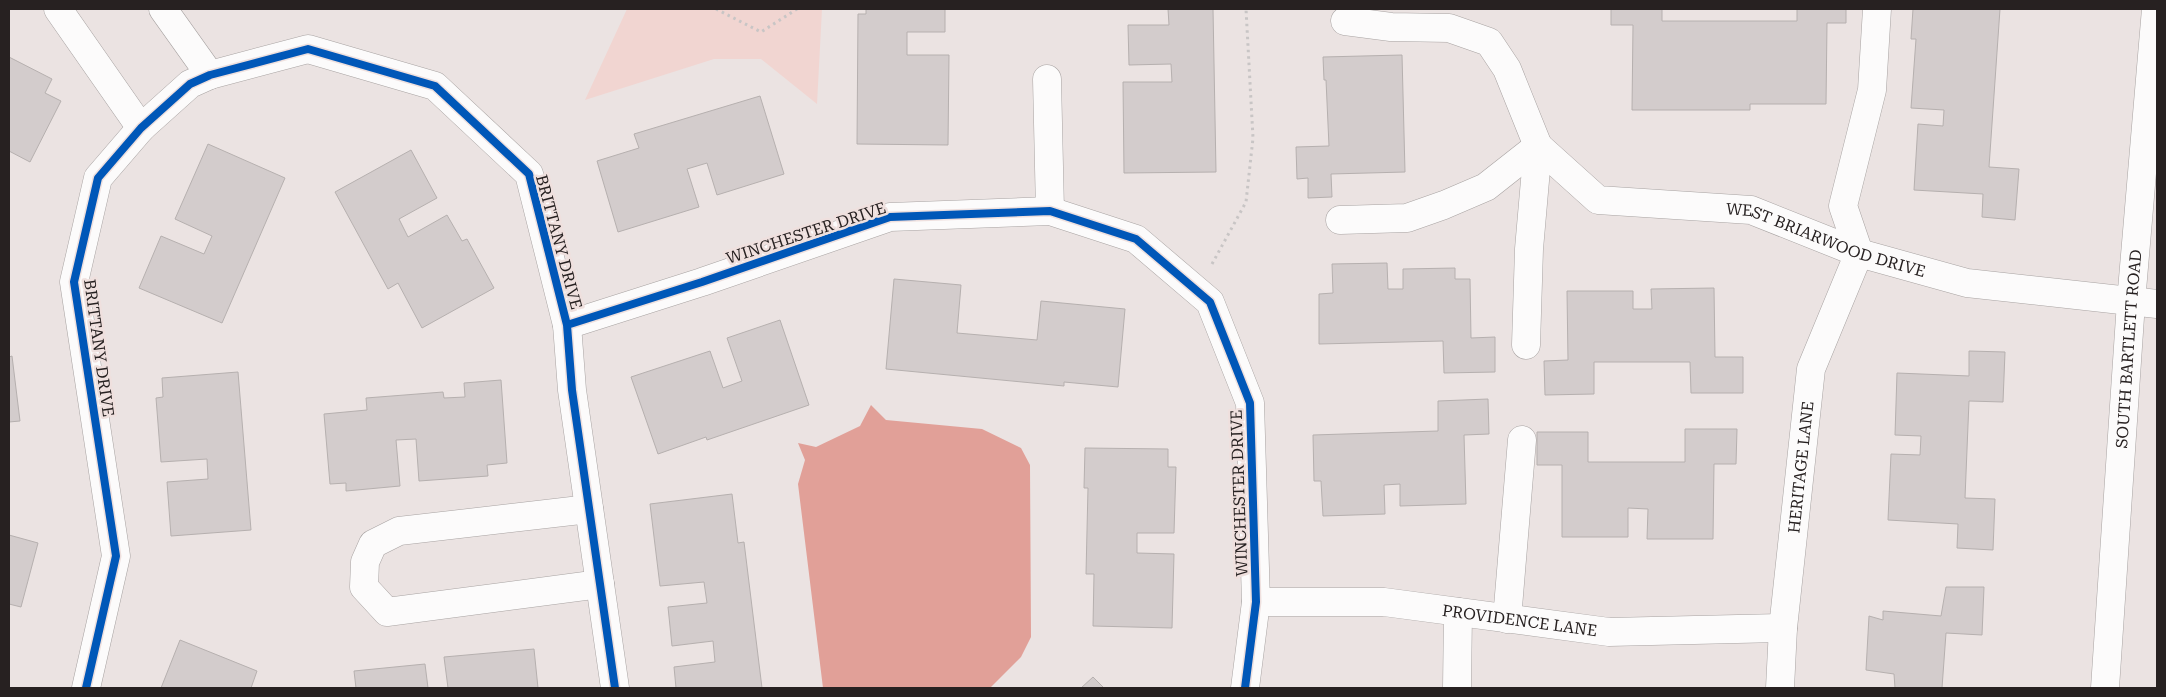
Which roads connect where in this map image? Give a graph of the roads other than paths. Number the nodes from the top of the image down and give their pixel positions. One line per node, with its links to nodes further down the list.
1 (58, 9): 8 (street)
2 (163, 9): 6 (street)
3 (1877, 9): 12 (street)
4 (2156, 9): 13 (street, SOUTH BARTLETT ROAD)
5 (1345, 21): 9 (street)
6 (210, 75): 8 (street, BRITTANY DRIVE); 15 (street, BRITTANY DRIVE)
7 (1047, 79): 10 (street)
8 (141, 128): 24 (street, BRITTANY DRIVE)
9 (1538, 146): 11 (street); 12 (street, WEST BRIARWOOD DRIVE); 16 (street)
10 (1050, 211): 15 (street, WINCHESTER DRIVE); 20 (street, WINCHESTER DRIVE)
11 (1340, 220)
12 (1859, 253): 13 (street, WEST BRIARWOOD DRIVE); 23 (street, HERITAGE LANE)
13 (2130, 302): 14 (street, WEST BRIARWOOD DRIVE); 29 (street, SOUTH BARTLETT ROAD)
14 (2157, 304)
15 (567, 325): 18 (street, BRITTANY DRIVE)
16 (1526, 346)
17 (1522, 440): 22 (street)
18 (589, 509): 19 (street, BRITTANY DRIVE); 19 (street)
19 (600, 584): 25 (street, BRITTANY DRIVE)
20 (1256, 602): 21 (street, PROVIDENCE LANE); 26 (street, WINCHESTER DRIVE)
21 (1458, 612): 22 (street, PROVIDENCE LANE); 27 (street)
22 (1507, 619): 23 (street, PROVIDENCE LANE)
23 (1783, 628): 28 (street, HERITAGE LANE)
24 (86, 688)
25 (615, 688)
26 (1245, 688)
27 (1457, 688)
28 (1780, 688)
29 (2105, 688)

